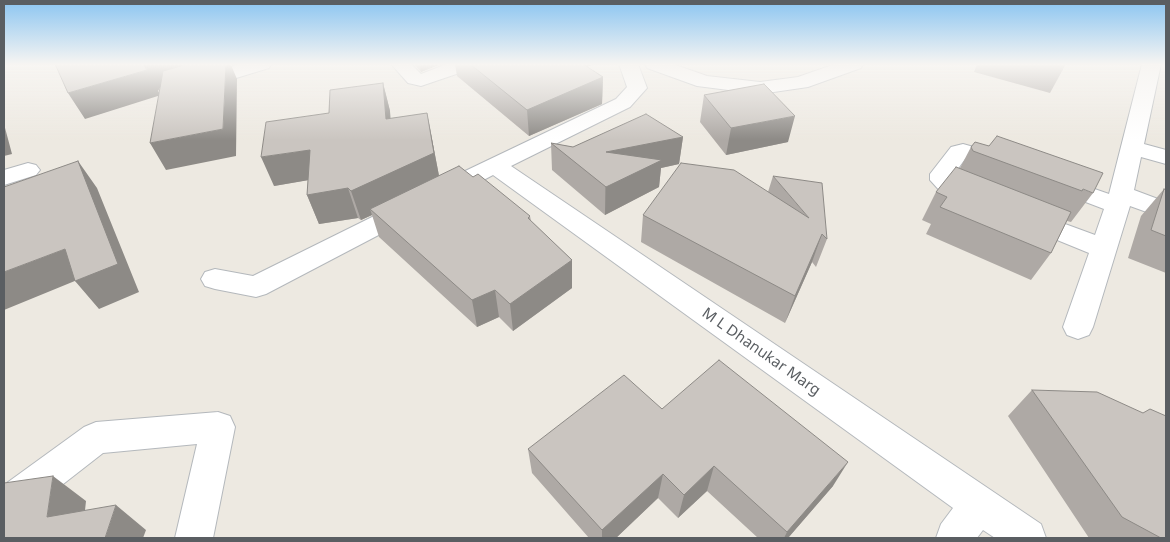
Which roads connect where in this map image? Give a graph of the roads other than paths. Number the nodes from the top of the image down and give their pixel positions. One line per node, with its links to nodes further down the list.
1 (636, 89): 5 (street)
2 (1147, 89): 3 (street)
3 (1134, 148): 4 (street); 8 (street)
4 (1166, 157)
5 (495, 166): 11 (street); 13 (street, M L Dhanukar Marg)
6 (28, 170): 7 (street)
7 (4, 178)
8 (1120, 200): 9 (street); 10 (street); 10 (street)
9 (1166, 211)
10 (1104, 250): 12 (street)
11 (215, 279)
12 (1078, 327)
13 (978, 504): 16 (street); 17 (street, M L Dhanukar Marg)
14 (4, 507): 15 (street)
15 (194, 538)
16 (955, 538)
17 (1027, 538)

